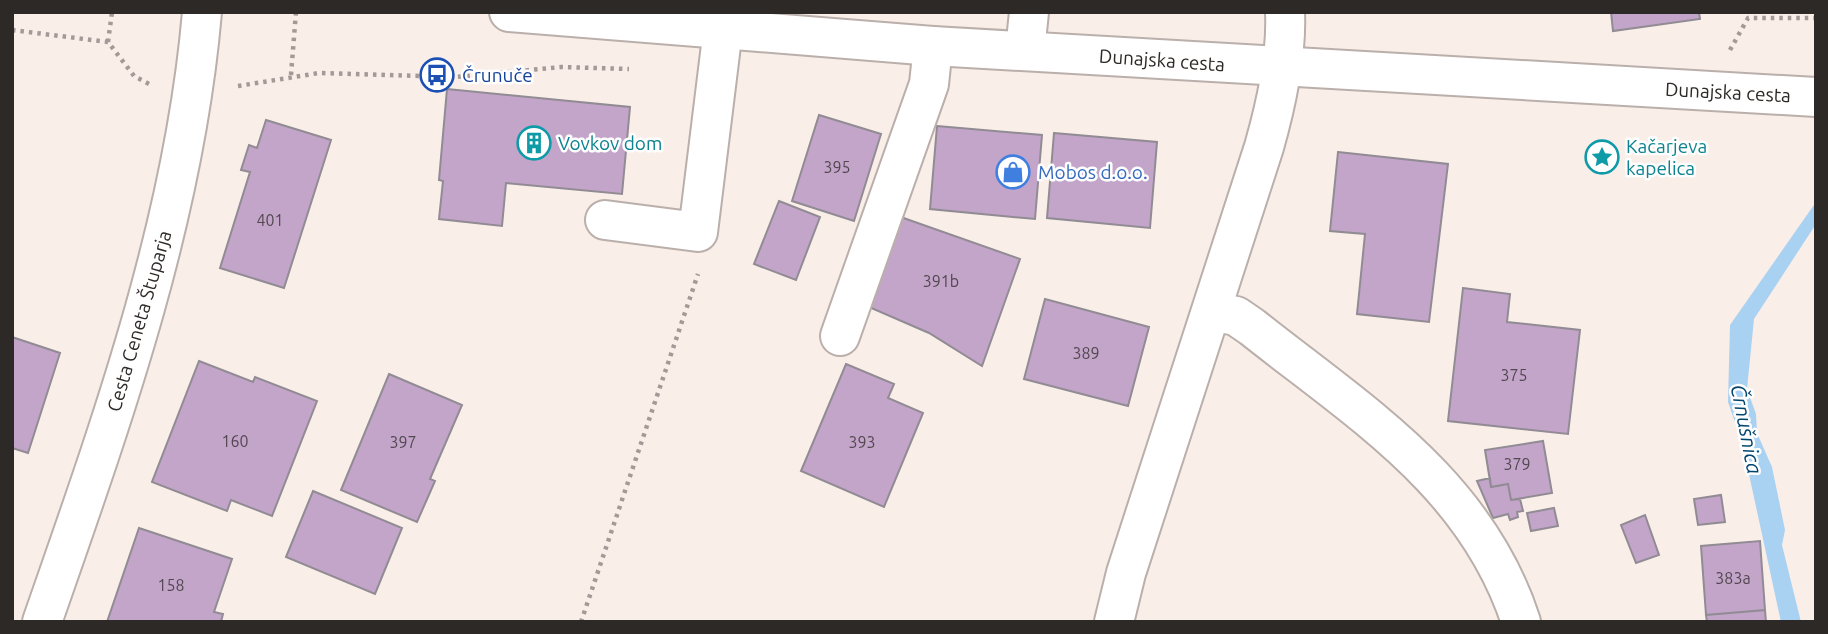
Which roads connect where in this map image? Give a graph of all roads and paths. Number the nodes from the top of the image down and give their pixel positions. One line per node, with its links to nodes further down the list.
1 (112, 12): 9 (path)
2 (202, 12): 20 (main road, Cesta Ceneta Štuparja)
3 (296, 12): 14 (path)
4 (509, 12): 8 (main road, Dunajska cesta)
5 (1029, 12): 11 (main road)
6 (1285, 12): 13 (main road)
7 (1816, 18): 12 (path)
8 (723, 29): 10 (main road, Dunajska cesta); 17 (main road)
9 (108, 42)
10 (933, 46): 11 (main road, Dunajska cesta); 19 (main road)
11 (1026, 51): 13 (main road, Dunajska cesta)
12 (1728, 56)
13 (1279, 67): 15 (main road, Dunajska cesta); 18 (main road)
14 (290, 75)
15 (1816, 97)
16 (605, 220): 17 (main road)
17 (698, 232): 21 (path)
18 (1211, 311): 22 (main road); 23 (main road)
19 (840, 336)
20 (42, 622)
21 (581, 622)
22 (1114, 622)
23 (1521, 622)

